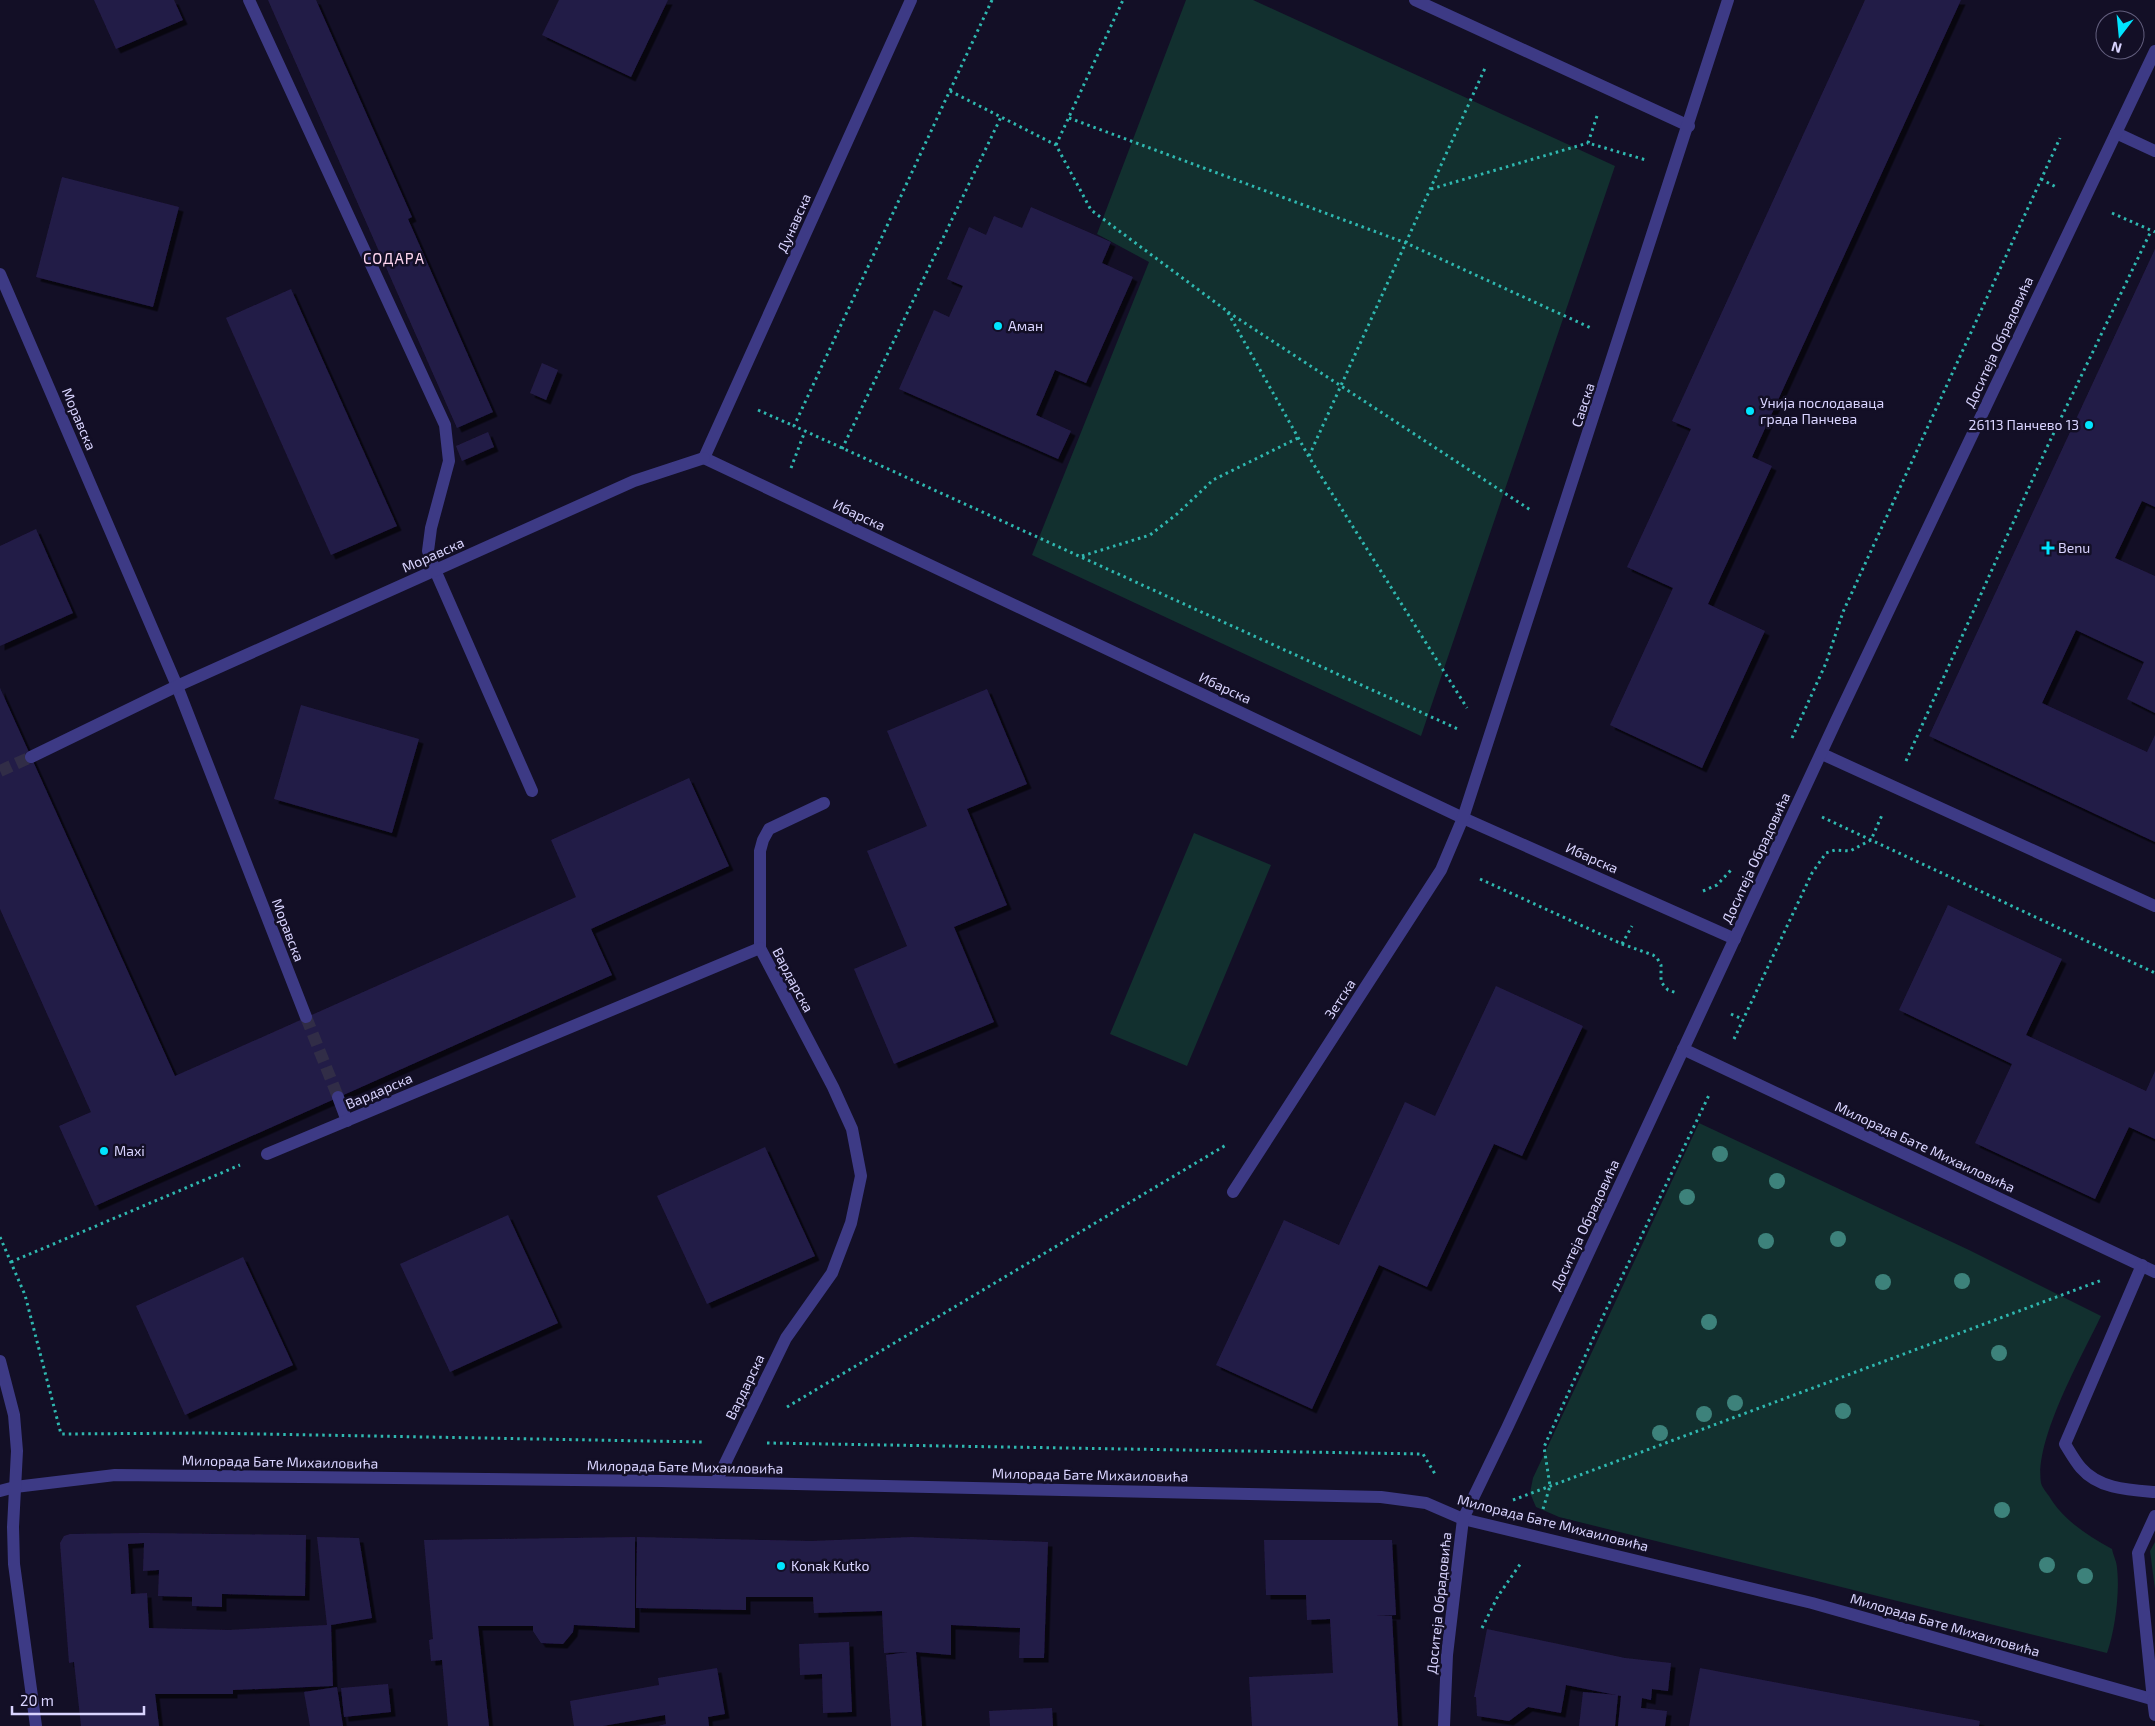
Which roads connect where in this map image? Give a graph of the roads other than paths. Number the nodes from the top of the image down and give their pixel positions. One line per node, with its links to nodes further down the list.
1 (248, 0): 11 (street)
2 (911, 0): 10 (street, Дунавска)
3 (1415, 0): 6 (street)
4 (1728, 0): 6 (street, Савска)
5 (2155, 51): 7 (street, Доситеја Обрадовића)
6 (1689, 126): 17 (street, Савска)
7 (2116, 133): 8 (street); 13 (street, Доситеја Обрадовића)
8 (2155, 151)
9 (0, 274): 12 (street, Моравска)
10 (704, 458): 11 (street, Моравска); 17 (street, Ибарска)
11 (435, 570): 12 (street, Моравска); 15 (street)
12 (177, 686): 14 (street, Моравска); 21 (street, Моравска)
13 (1822, 754): 18 (street); 19 (street, Доситеја Обрадовића)
14 (31, 757)
15 (532, 791)
16 (824, 802): 20 (street)
17 (1463, 818): 19 (street, Ибарска); 26 (street, Зетска)
18 (2155, 906)
19 (1735, 939): 22 (street, Доситеја Обрадовића)
20 (760, 948): 24 (street, Вардарска); 30 (street, Вардарска)
21 (306, 1017)
22 (1683, 1049): 27 (street, Милорада Бате Михаиловића); 35 (street, Доситеја Обрадовића)
23 (338, 1098): 24 (street)
24 (347, 1121): 25 (street, Вардарска)
25 (267, 1154)
26 (1233, 1192)
27 (2142, 1265): 28 (street, Милорада Бате Михаиловића); 33 (street)
28 (2155, 1272)
29 (0, 1361): 31 (street)
30 (716, 1482): 31 (street, Милорада Бате Михаиловића); 35 (street, Милорада Бате Михаиловића)
31 (15, 1487): 32 (street, Милорада Бате Михаиловића); 38 (street)
32 (0, 1491)
33 (2155, 1492)
34 (2155, 1516): 36 (street)
35 (1462, 1519): 36 (street, Милорада Бате Михаиловића); 39 (street, Доситеја Обрадовића)
36 (2154, 1700): 37 (street)
37 (2155, 1715)
38 (36, 1726)
39 (1444, 1726)

